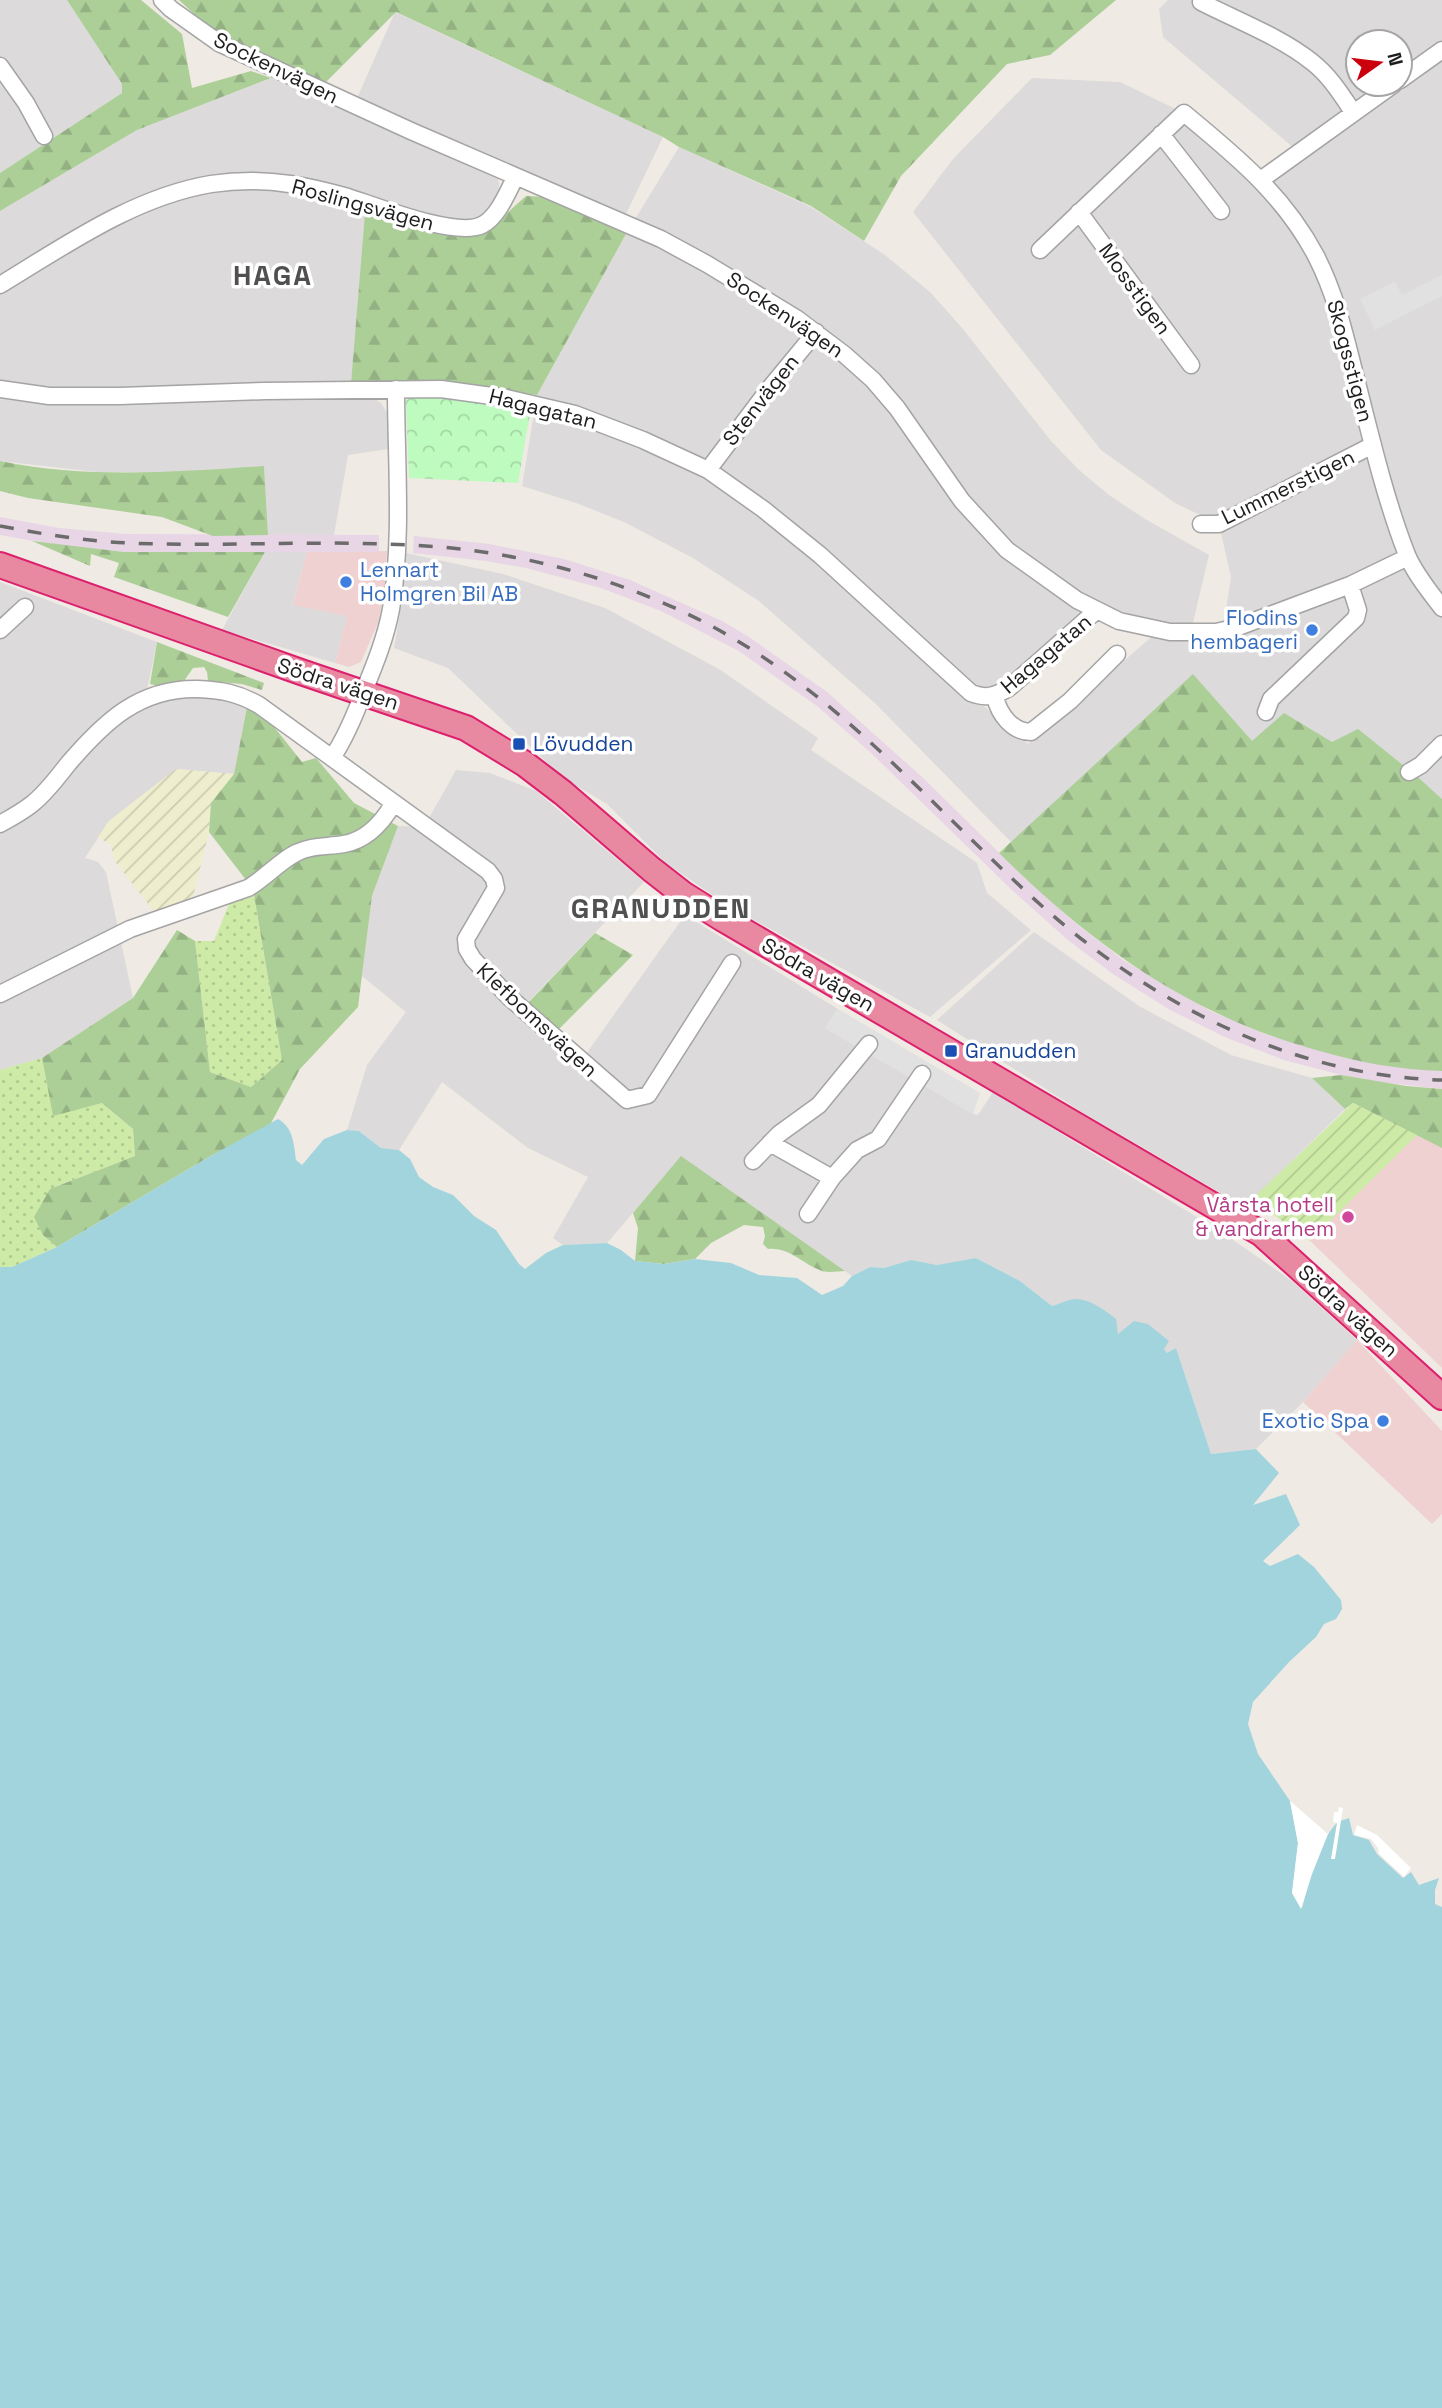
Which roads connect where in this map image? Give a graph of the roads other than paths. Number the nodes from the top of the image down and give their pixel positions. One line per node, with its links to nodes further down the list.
1 (162, 0): 10 (street, Sockenvägen)
2 (1201, 2): 7 (street)
3 (1442, 50): 5 (street)
4 (0, 66): 9 (street)
5 (1414, 70)
6 (1374, 98): 7 (street)
7 (1353, 112): 11 (street)
8 (1161, 134): 11 (street); 12 (street); 13 (street)
9 (44, 136)
10 (515, 178): 15 (street, Roslingsvägen); 16 (street, Sockenvägen)
11 (1262, 179): 20 (street, Skogsstigen)
12 (1221, 211)
13 (1079, 212): 14 (street); 17 (street, Mosstigen)
14 (1040, 250)
15 (0, 285)
16 (816, 332): 21 (street, Stenvägen); 28 (street, Sockenvägen)
17 (1191, 365)
18 (0, 389): 19 (street, Hagagatan)
19 (396, 389): 21 (street, Hagagatan); 31 (street)
20 (1373, 445): 22 (street, Lummerstigen); 23 (street, Skogsstigen)
21 (708, 470): 32 (street, Hagagatan)
22 (1201, 524)
23 (1408, 557): 25 (street, Sockenvägen); 27 (street)
24 (0, 565): 31 (highway, Södra vägen)
25 (1350, 585): 28 (street, Sockenvägen); 33 (street)
26 (25, 607): 29 (street)
27 (1442, 608)
28 (1096, 611): 32 (street, Hagagatan)
29 (0, 630)
30 (1117, 654): 32 (street, Hagagatan)
31 (364, 692): 35 (street); 47 (highway, Södra vägen)
32 (995, 696)
33 (1266, 712)
34 (1442, 744): 36 (street)
35 (332, 758): 37 (street, Klefbomsvägen); 38 (street, Klefbomsvägen)
36 (1409, 772)
37 (393, 804): 39 (street, Klefbomsvägen); 40 (street)
38 (0, 824)
39 (732, 963)
40 (0, 994)
41 (869, 1044): 43 (street)
42 (922, 1074): 45 (street)
43 (770, 1143): 44 (street); 45 (street)
44 (753, 1161)
45 (832, 1178): 46 (street)
46 (808, 1214)
47 (1442, 1396)

